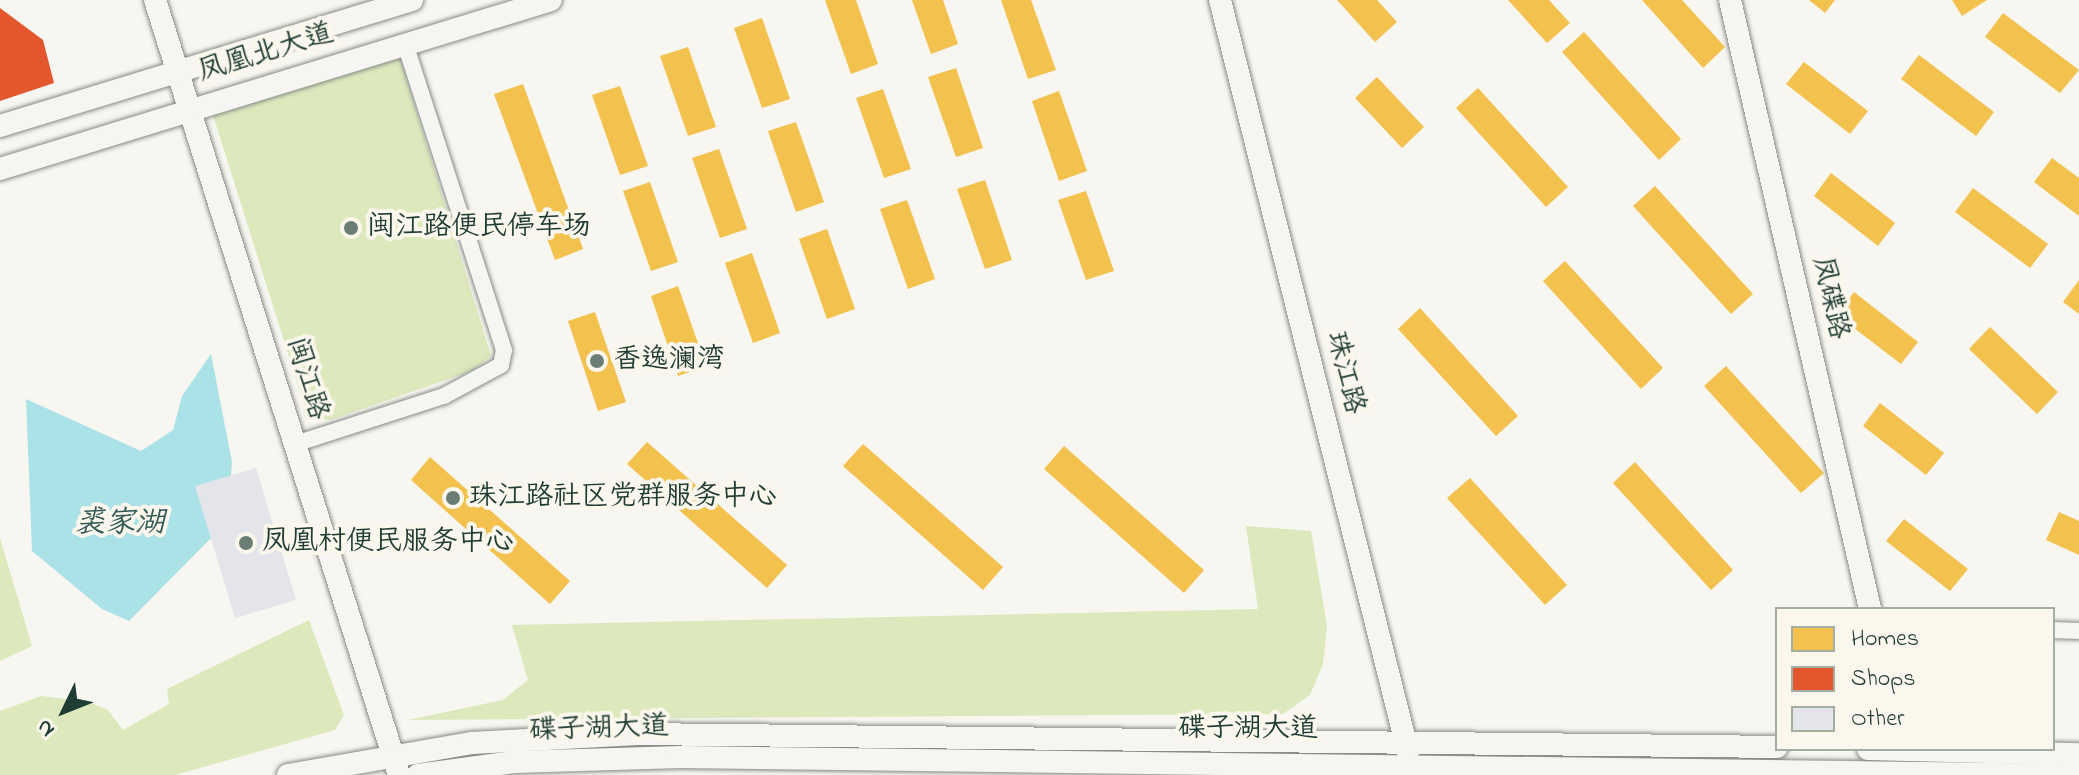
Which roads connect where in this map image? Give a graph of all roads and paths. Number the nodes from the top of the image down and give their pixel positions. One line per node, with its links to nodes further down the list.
1 (155, 0): 7 (main road, 闽江路)
2 (412, 0): 7 (main road, 凤凰北大道)
3 (551, 0): 6 (main road, 凤凰北大道)
4 (1220, 0): 16 (main road, 珠江路)
5 (1730, 0): 12 (main road, 凤碟路)
6 (405, 44): 8 (main road, 凤凰北大道); 11 (street)
7 (177, 69): 8 (main road, 闽江路); 9 (main road, 凤凰北大道)
8 (189, 108): 10 (main road, 凤凰北大道); 11 (main road, 闽江路)
9 (0, 126)
10 (0, 169)
11 (295, 444): 20 (main road, 闽江路)
12 (1870, 607)
13 (2055, 630): 14 (street)
14 (2079, 631)
15 (1775, 747): 16 (main road, 碟子湖大道)
16 (1408, 751): 19 (main road, 碟子湖大道); 20 (main road, 碟子湖大道); 22 (main road, 碟子湖大道)
17 (1877, 751): 19 (main road, 碟子湖大道)
18 (2079, 754): 19 (main road, 碟子湖大道)
19 (1903, 757): 25 (main road, 碟子湖大道)
20 (396, 765): 23 (main road, 碟子湖大道)
21 (677, 766): 22 (main road, 碟子湖大道); 24 (main road, 碟子湖大道)
22 (1015, 767)
23 (288, 775)
24 (418, 775)
25 (2079, 775)

